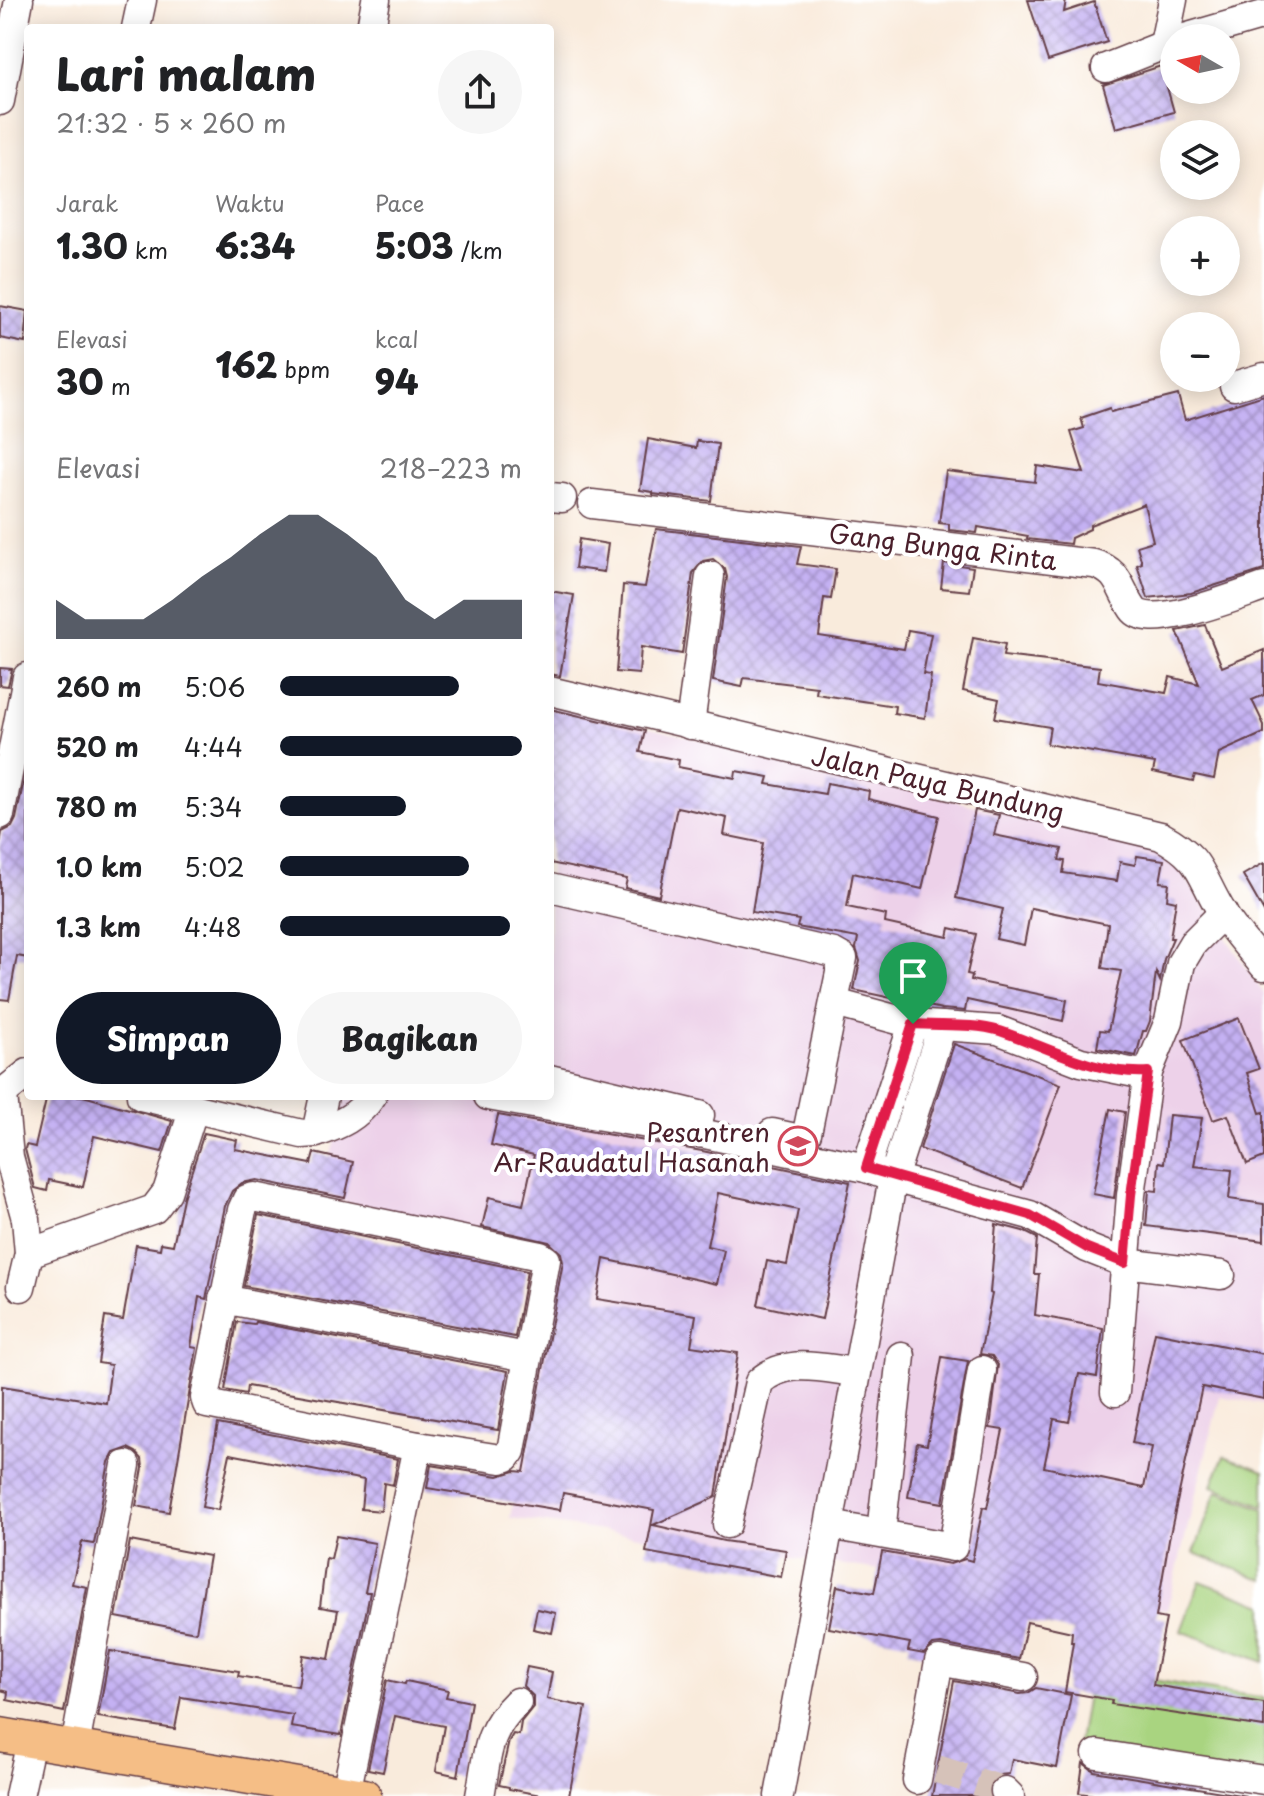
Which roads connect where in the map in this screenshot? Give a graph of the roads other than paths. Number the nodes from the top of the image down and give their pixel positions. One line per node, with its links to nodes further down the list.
1 (19, 0): 11 (street)
2 (142, 0): 6 (street)
3 (376, 0): 7 (street)
4 (1173, 0): 8 (street)
5 (1264, 15): 9 (street)
6 (137, 24)
7 (372, 24)
8 (1174, 24)
9 (1233, 24)
10 (1160, 47): 12 (street)
11 (12, 59): 13 (street)
12 (1106, 68)
13 (0, 101)
14 (1264, 377): 15 (street)
15 (1240, 384)
16 (592, 504): 18 (street, Gang Bunga Rinta)
17 (710, 576): 21 (street)
18 (1264, 587)
19 (24, 692): 22 (street)
20 (554, 692): 21 (street, Jalan Paya Bundung)
21 (690, 725): 24 (street, Jalan Paya Bundung)
22 (0, 815)
23 (554, 889): 26 (street)
24 (1223, 913): 25 (street, Jalan Paya Bundung); 29 (street)
25 (1264, 966)
26 (835, 1003): 27 (street); 31 (street)
27 (913, 1024): 28 (street); 39 (street)
28 (942, 1026): 29 (street); 40 (street)
29 (1148, 1072): 42 (street)
30 (24, 1073): 32 (street)
31 (554, 1080)
32 (1, 1086): 41 (street)
33 (159, 1100): 37 (street)
34 (323, 1100): 38 (street)
35 (369, 1100): 38 (street)
36 (511, 1100): 39 (street)
37 (194, 1108): 38 (street); 41 (street)
38 (316, 1133)
39 (866, 1168): 40 (street)
40 (893, 1178): 42 (street); 49 (street)
41 (29, 1253): 44 (street)
42 (1125, 1263): 43 (street); 50 (street)
43 (1221, 1275)
44 (21, 1287)
45 (223, 1299): 47 (street); 47 (street); 51 (street)
46 (901, 1356): 55 (street)
47 (527, 1357): 51 (street)
48 (982, 1370): 55 (street)
49 (855, 1372): 53 (street); 54 (street)
50 (1115, 1392)
51 (418, 1446): 65 (street)
52 (126, 1465): 59 (street)
53 (727, 1524)
54 (830, 1525): 55 (street); 68 (street)
55 (881, 1532)
56 (1023, 1677): 62 (street)
57 (517, 1702): 67 (street)
58 (15, 1738): 59 (main road); 66 (street)
59 (75, 1747): 64 (main road)
60 (1097, 1754): 63 (street)
61 (1264, 1780): 63 (street)
62 (923, 1782)
63 (1231, 1786)
64 (306, 1791): 65 (main road)
65 (355, 1794)
66 (19, 1796)
67 (480, 1796)
68 (779, 1796)

